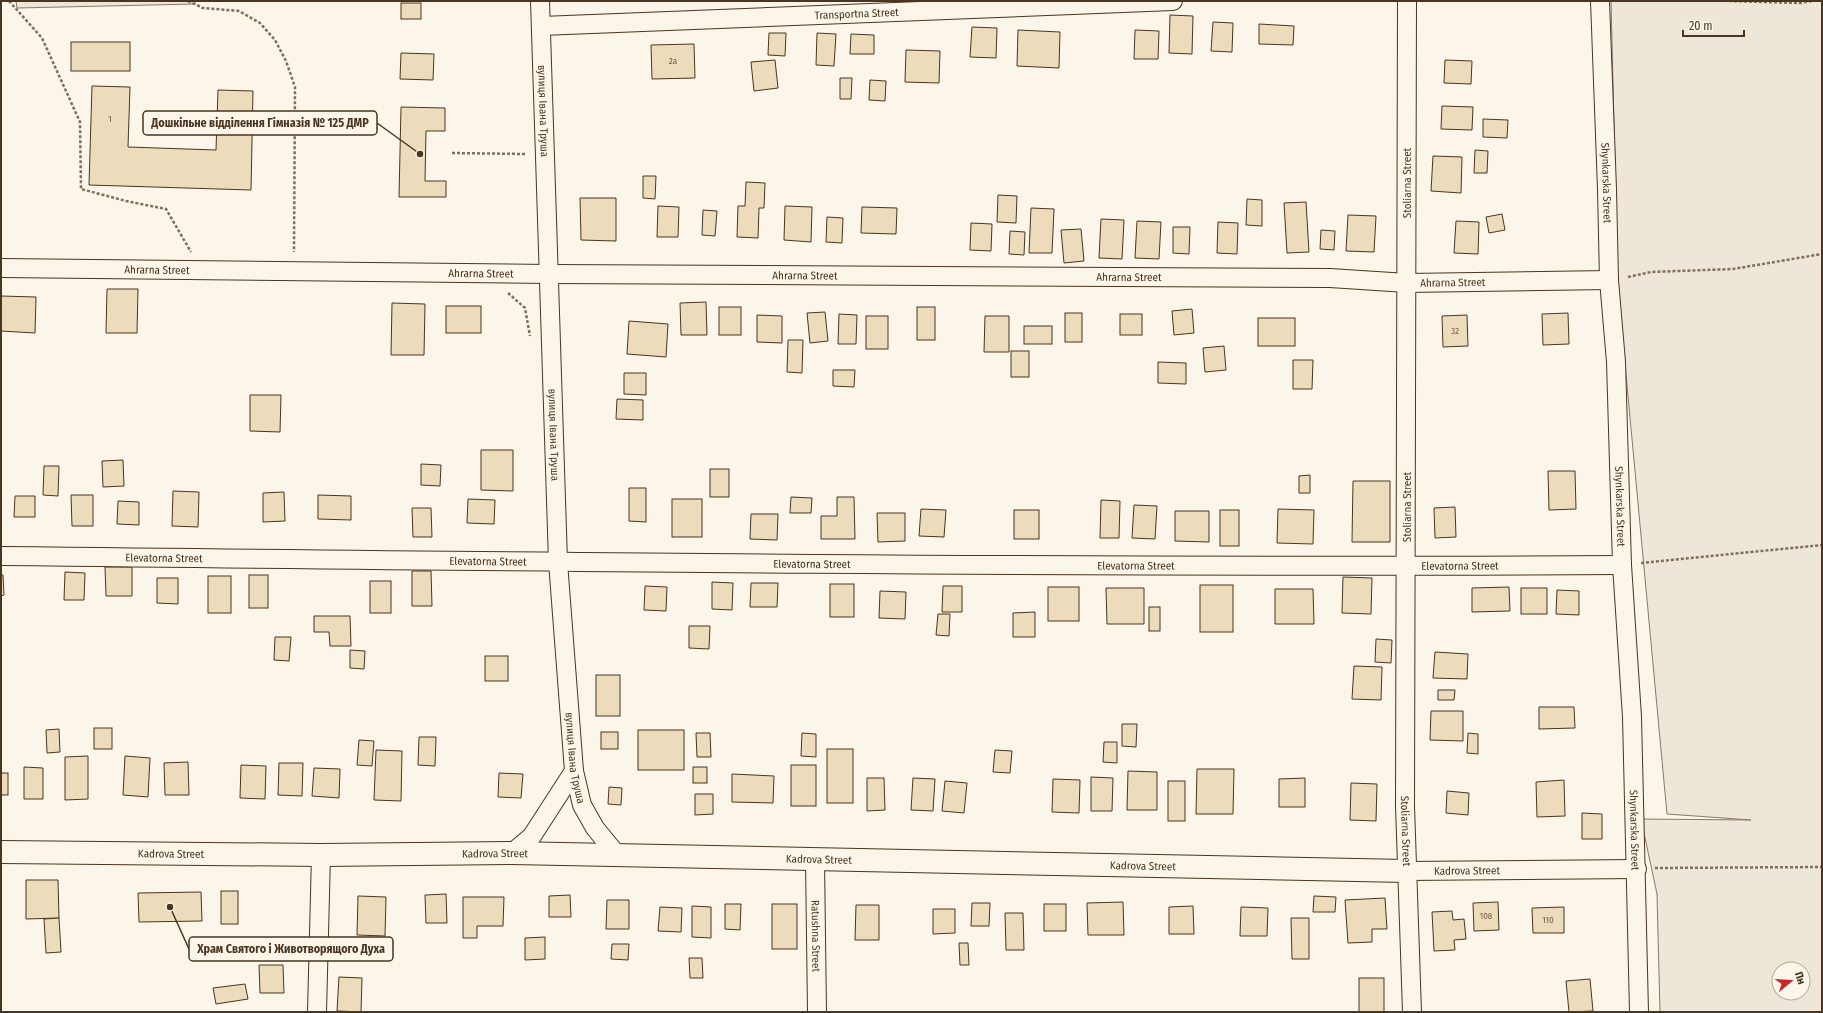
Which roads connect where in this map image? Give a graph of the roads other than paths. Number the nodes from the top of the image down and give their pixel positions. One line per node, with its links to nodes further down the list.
1 (540, 1): 5 (street, вулиця Івана Труша)
2 (1173, 1): 5 (street, Transportna Street)
3 (1408, 1): 9 (street, Stoliarna Street)
4 (1600, 1): 8 (street, Shynkarska Street)
5 (540, 26): 7 (street, вулиця Івана Труша)
6 (1, 268): 7 (street, Ahrarna Street)
7 (549, 274): 9 (street, Ahrarna Street); 11 (street, вулиця Івана Труша)
8 (1609, 280): 9 (street, Ahrarna Street); 12 (street, Shynkarska Street)
9 (1408, 283): 13 (street, Stoliarna Street)
10 (1, 556): 11 (street, Elevatorna Street)
11 (558, 562): 13 (street, Elevatorna Street); 14 (street, вулиця Івана Труша)
12 (1622, 565): 13 (street, Elevatorna Street); 20 (street, Shynkarska Street)
13 (1407, 566): 21 (street, Stoliarna Street)
14 (574, 771): 16 (street); 18 (street, вулиця Івана Труша)
15 (1, 852): 17 (street, Kadrova Street)
16 (512, 853): 17 (street, Kadrova Street); 18 (street, Kadrova Street)
17 (321, 855): 22 (street)
18 (618, 856): 19 (street, Kadrova Street)
19 (814, 860): 21 (street, Kadrova Street); 23 (street, Ratushna Street)
20 (1637, 869): 21 (street, Kadrova Street); 25 (street, Shynkarska Street)
21 (1406, 871): 24 (street, Stoliarna Street)
22 (317, 1012)
23 (817, 1012)
24 (1412, 1012)
25 (1639, 1012)

